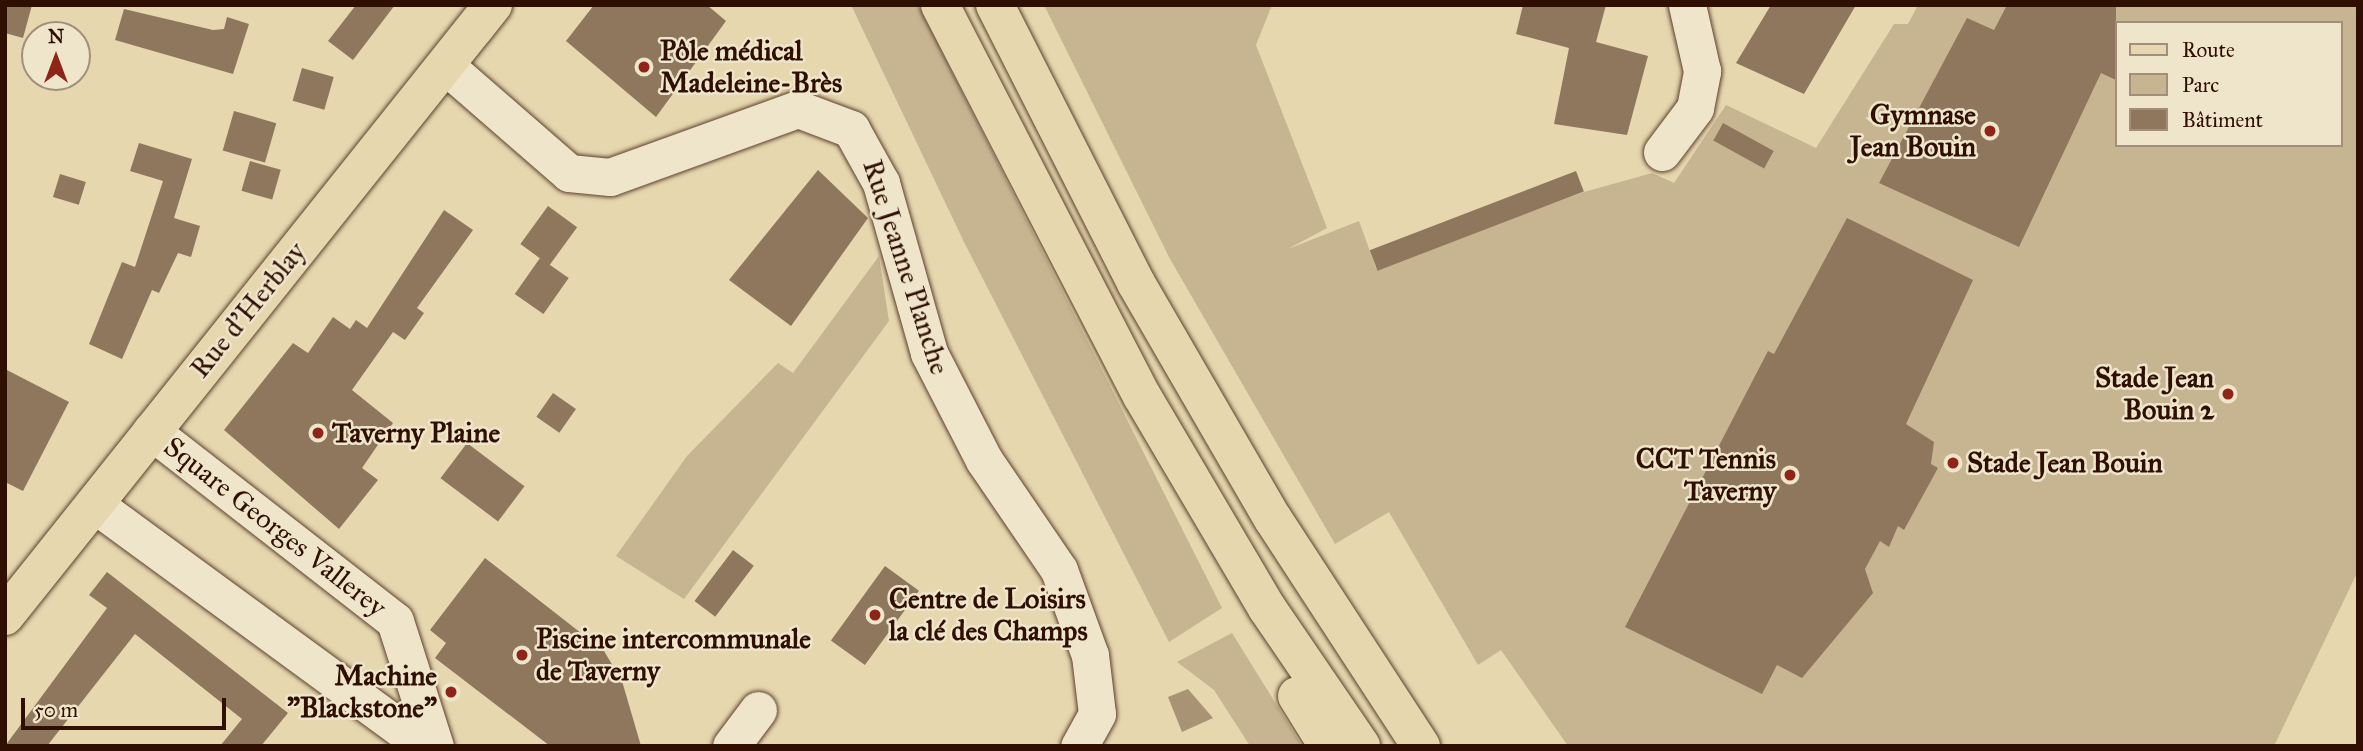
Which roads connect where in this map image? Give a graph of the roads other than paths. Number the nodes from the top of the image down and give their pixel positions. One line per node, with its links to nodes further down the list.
1 (493, 5): 5 (main road, Rue d'Herblay)
2 (940, 5): 9 (main road)
3 (995, 5): 11 (main road)
4 (1686, 5): 6 (street)
5 (446, 66): 7 (main road, Rue d'Herblay); 16 (street, Rue Jeanne Planche)
6 (1662, 152)
7 (151, 431): 8 (main road, Rue d'Herblay); 14 (street, Square Georges Vallerey)
8 (94, 504): 10 (main road, Rue d'Herblay); 13 (street)
9 (1267, 608): 17 (main road); 18 (main road)
10 (5, 617)
11 (1341, 628): 19 (main road); 20 (main road)
12 (758, 710): 15 (street)
13 (425, 746)
14 (435, 746)
15 (731, 746)
16 (1079, 746)
17 (1328, 746)
18 (1361, 746)
19 (1421, 746)
20 (1443, 746)

